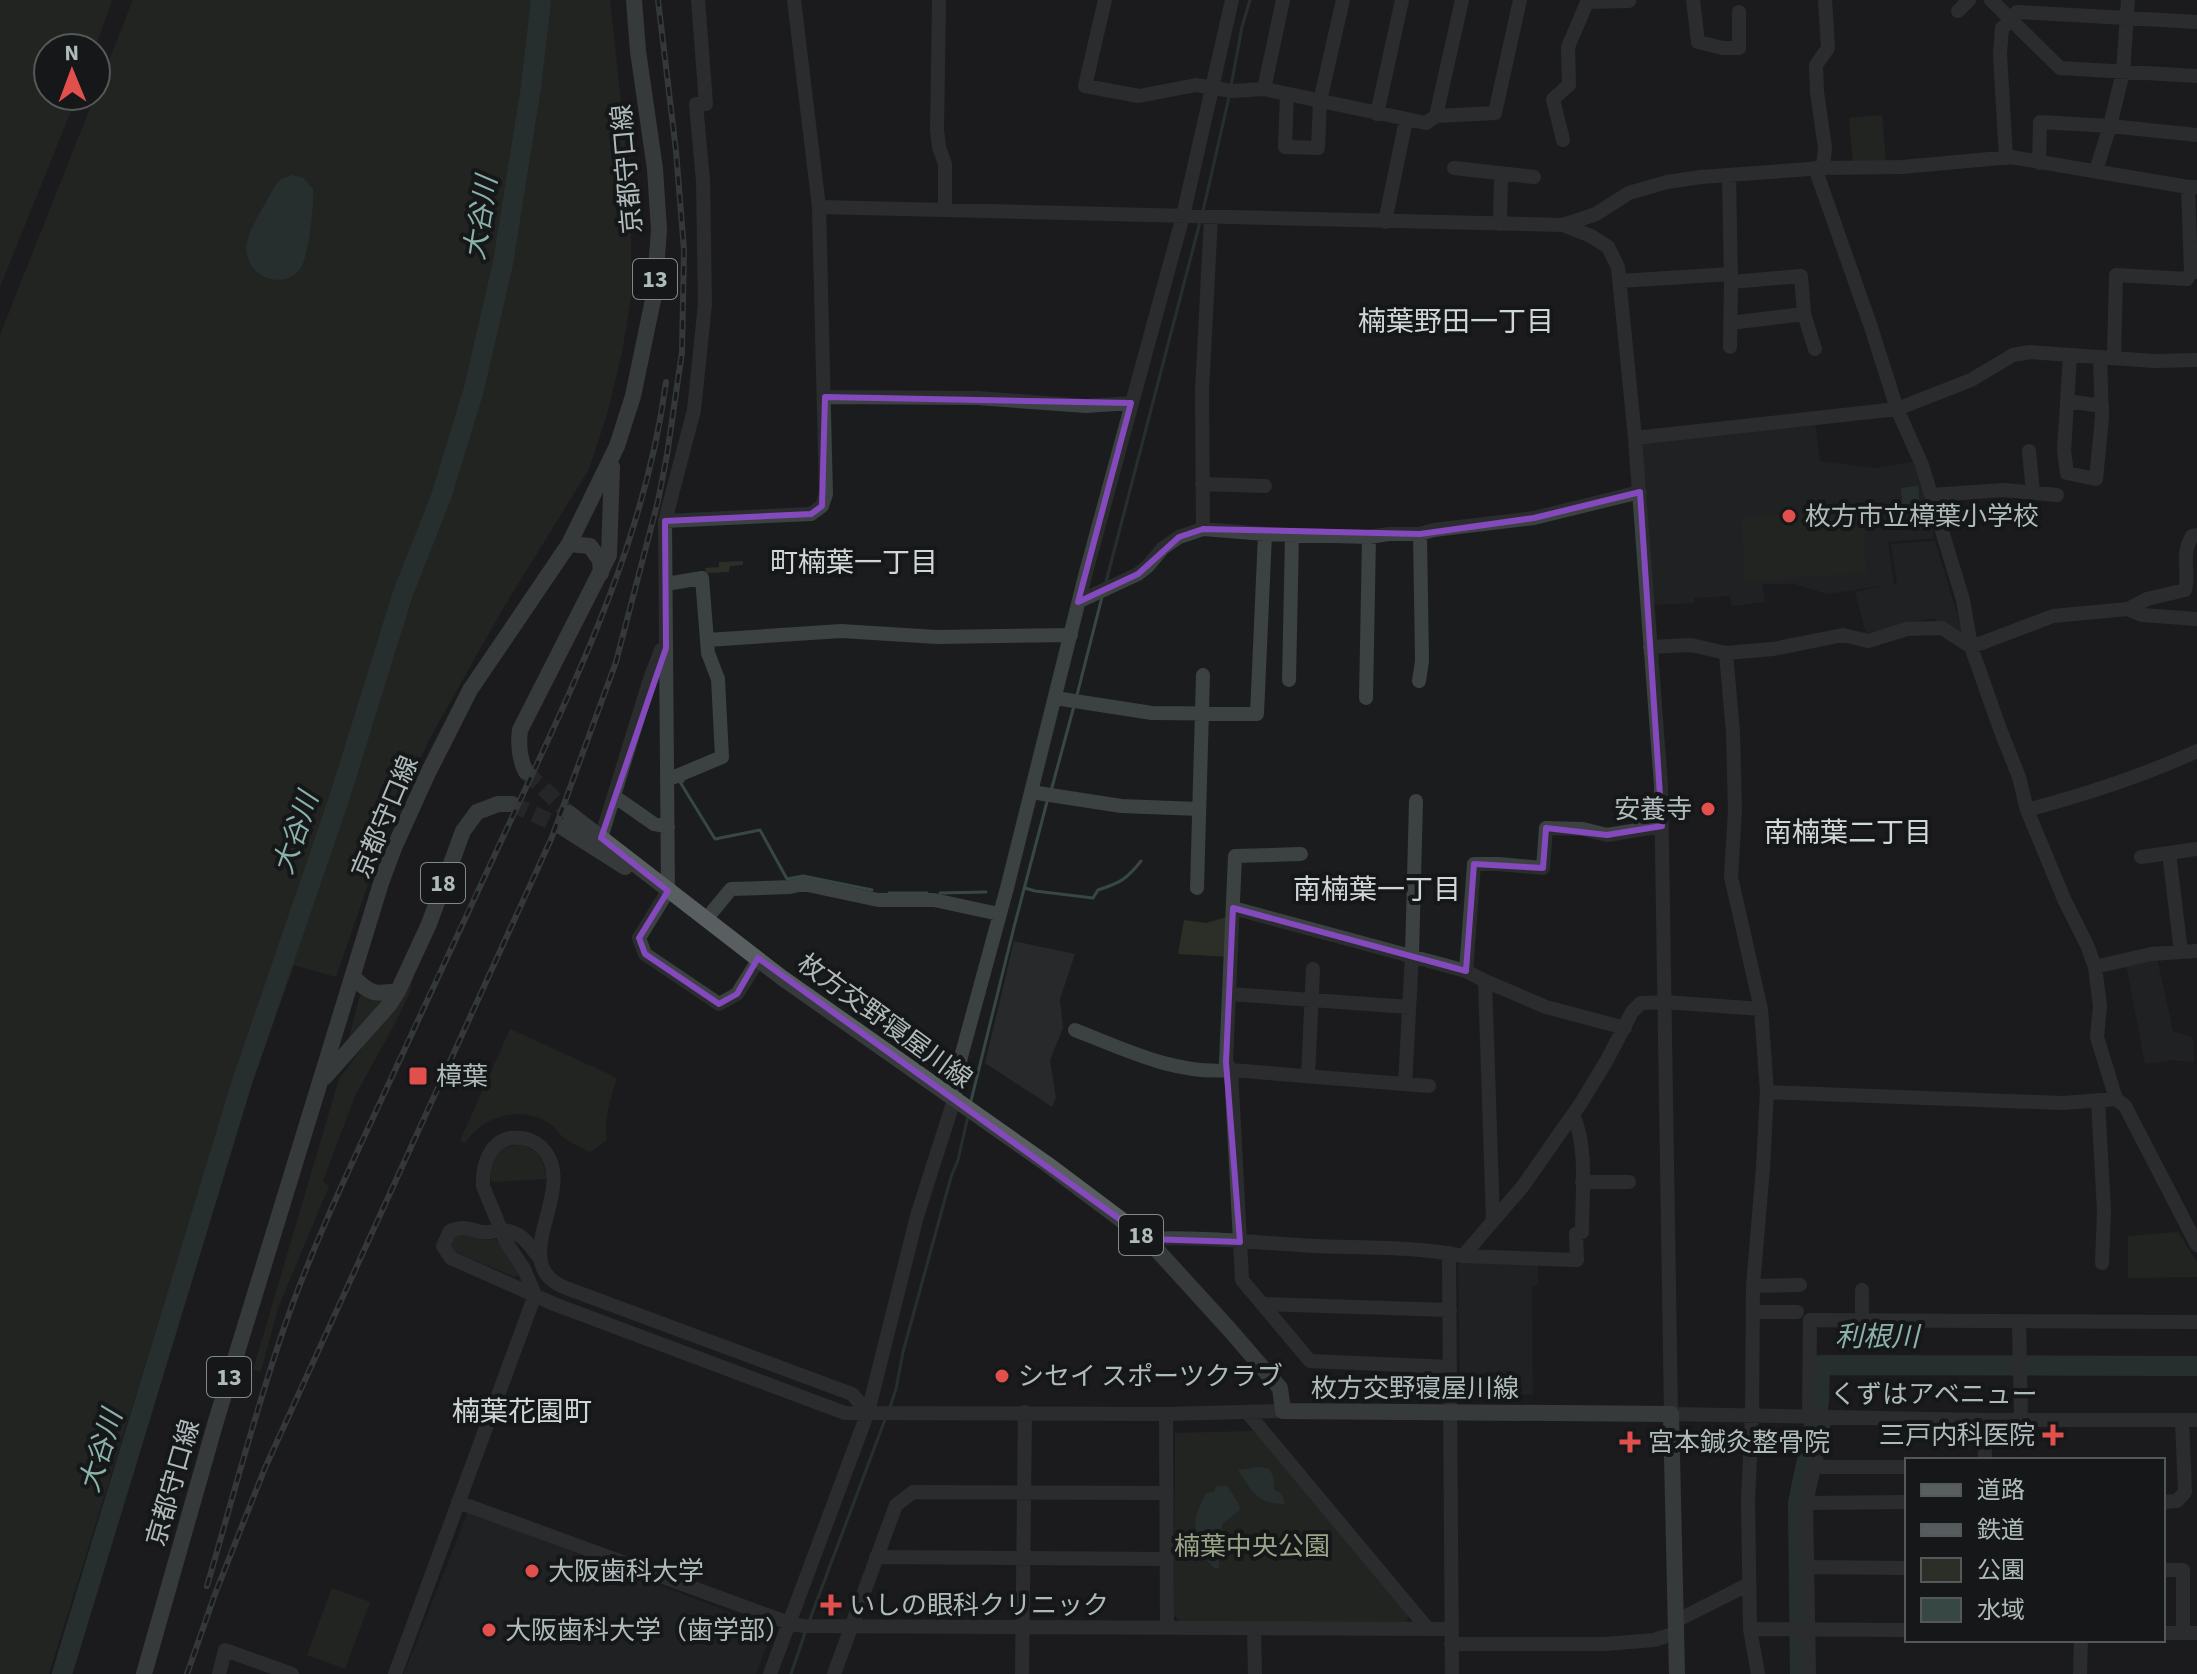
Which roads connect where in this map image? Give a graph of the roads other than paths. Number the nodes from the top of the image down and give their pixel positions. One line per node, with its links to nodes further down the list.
1 (634, 0): 66 (main road, 京都守口線 / 13)
2 (698, 0): 74 (street)
3 (794, 0): 43 (street)
4 (939, 0): 44 (street)
5 (1105, 0): 24 (street)
6 (1232, 0): 24 (street)
7 (1283, 0): 25 (street)
8 (1343, 0): 27 (street)
9 (1402, 0): 28 (street)
10 (1462, 0): 29 (street)
11 (1693, 0): 18 (street)
12 (1825, 0): 37 (street)
13 (1991, 0): 20 (street)
14 (2128, 0): 19 (street)
15 (1515, 1): 29 (street)
16 (1588, 1): 17 (street); 33 (street)
17 (1629, 1)
18 (1739, 12)
19 (2127, 18): 20 (street); 21 (street); 22 (street)
20 (2011, 21): 22 (street); 34 (street)
21 (2197, 22)
22 (2123, 72): 23 (street); 31 (street)
23 (2197, 76)
24 (1212, 87): 25 (street); 45 (street)
25 (1264, 89): 26 (street)
26 (1287, 94): 27 (street); 27 (street)
27 (1320, 101): 28 (street)
28 (1377, 114): 30 (street)
29 (1436, 116): 30 (street)
30 (1406, 120): 47 (street)
31 (2110, 126): 32 (street); 35 (street); 38 (street)
32 (2197, 135)
33 (1563, 140)
34 (2006, 158): 35 (street); 37 (street)
35 (2039, 163): 38 (street)
36 (1454, 168): 39 (street)
37 (1819, 168): 40 (street); 64 (street)
38 (2096, 170): 42 (street)
39 (1501, 173): 41 (street); 48 (street)
40 (1729, 175): 49 (street); 51 (street)
41 (1534, 177)
42 (2193, 187): 50 (street)
43 (819, 207): 44 (street); 60 (street)
44 (945, 209): 45 (street)
45 (1183, 216): 46 (street); 62 (street)
46 (1211, 217): 47 (street); 68 (street)
47 (1385, 222): 48 (street)
48 (1500, 224): 49 (street)
49 (1563, 225): 52 (street)
50 (2194, 272): 58 (street)
51 (1731, 278): 52 (street); 53 (street); 54 (street)
52 (1620, 281): 65 (street)
53 (1804, 314): 54 (street); 56 (street)
54 (1730, 323): 55 (street)
55 (1730, 347)
56 (1815, 349)
57 (2070, 355): 58 (street); 61 (street); 64 (street)
58 (2107, 357): 59 (street); 63 (street)
59 (2197, 360)
60 (825, 397): 62 (street); 74 (street)
61 (2067, 401): 63 (street); 63 (street)
62 (1131, 403): 84 (street)
63 (2102, 406)
64 (1897, 409): 65 (street); 72 (street)
65 (1635, 438): 70 (street)
66 (617, 446): 81 (main road, 京都守口線 / 13); 82 (main road)
67 (2029, 451): 71 (street)
68 (1202, 484): 69 (street); 75 (street)
69 (1265, 486)
70 (1640, 492): 77 (street); 91 (street)
71 (2033, 493): 72 (street); 73 (street)
72 (1931, 495): 92 (street)
73 (2057, 495)
74 (665, 521): 83 (street)
75 (1203, 529): 76 (street); 84 (street)
76 (1265, 534): 78 (street); 86 (street)
77 (1420, 534): 80 (street); 97 (street)
78 (1292, 535): 80 (street); 88 (street)
79 (2197, 535): 85 (street)
80 (1369, 537): 99 (street)
81 (569, 544): 82 (main road); 129 (main road, 京都守口線 / 13)
82 (601, 573): 102 (main road)
83 (666, 584): 90 (street); 93 (street)
84 (1080, 601): 89 (street)
85 (2128, 609): 87 (street); 92 (street)
86 (1261, 619): 88 (street); 100 (street)
87 (2197, 619)
88 (1290, 620): 96 (street)
89 (1071, 635): 90 (street); 98 (street)
90 (707, 640): 103 (street)
91 (1650, 647): 94 (street); 110 (street)
92 (1971, 647): 94 (street); 109 (street)
93 (666, 648): 103 (street); 105 (street)
94 (1726, 653): 136 (street)
95 (1203, 675): 100 (street)
96 (1289, 680)
97 (1419, 681)
98 (1055, 698): 100 (street); 104 (street)
99 (1366, 698)
100 (1202, 713): 108 (street)
101 (2197, 751): 109 (street)
102 (526, 772)
103 (667, 780): 111 (street)
104 (1031, 792): 108 (street); 120 (street)
105 (614, 796): 111 (street); 112 (street)
106 (1416, 801): 124 (street)
107 (512, 804): 131 (main road, 18)
108 (1199, 809): 117 (street)
109 (2027, 810): 126 (street)
110 (1662, 826): 128 (street); 134 (street)
111 (668, 827): 118 (street)
112 (601, 838): 118 (main road, 枚方交野寝屋川線 / 18); 118 (main road, 枚方交野寝屋川線 / 18)
113 (2197, 849): 114 (street)
114 (2169, 853): 116 (street); 123 (street)
115 (1301, 854): 119 (street)
116 (2141, 857)
117 (1197, 888)
118 (668, 891): 121 (main road, 枚方交野寝屋川線 / 18); 125 (street)
119 (1233, 908): 124 (street); 132 (street)
120 (999, 914): 121 (street); 146 (street)
121 (707, 918): 125 (main road, 枚方交野寝屋川線 / 18)
122 (2197, 951): 123 (street)
123 (2181, 952): 126 (street)
124 (1412, 955): 128 (street); 135 (street)
125 (759, 959): 146 (main road, 枚方交野寝屋川線 / 18)
126 (2095, 967): 145 (street)
127 (1313, 969): 133 (street)
128 (1466, 971): 130 (street)
129 (353, 977): 131 (main road); 141 (main road, 京都守口線 / 13)
130 (1485, 981): 137 (street); 151 (street)
131 (398, 991): 141 (main road, 18)
132 (1229, 994): 133 (street); 139 (street)
133 (1312, 1000): 135 (street); 140 (street)
134 (1665, 1002): 136 (street); 137 (street); 177 (street)
135 (1409, 1007): 142 (street)
136 (1761, 1009): 144 (street)
137 (1625, 1028): 148 (street)
138 (1075, 1030): 139 (street)
139 (1231, 1070): 140 (street); 154 (street)
140 (1308, 1076): 142 (street)
141 (321, 1082): 213 (main road, 京都守口線 / 13)
142 (1405, 1084): 143 (street)
143 (1429, 1086)
144 (1767, 1092): 147 (street); 160 (street)
145 (2116, 1099): 147 (street); 155 (street)
146 (954, 1100): 153 (main road, 枚方交野寝屋川線 / 18); 172 (street)
147 (2098, 1100): 158 (street)
148 (1573, 1115): 149 (street); 151 (street)
149 (1582, 1182): 150 (street); 156 (street)
150 (1629, 1182)
151 (1493, 1220): 156 (street)
152 (501, 1230): 157 (street); 157 (street); 162 (street); 162 (street)
153 (1147, 1239): 154 (street); 171 (main road, 枚方交野寝屋川線 / 18)
154 (1240, 1242): 156 (street); 163 (street)
155 (2197, 1245)
156 (1456, 1255): 164 (street)
157 (540, 1259): 172 (street)
158 (2102, 1263)
159 (1800, 1285): 160 (street)
160 (1753, 1286): 165 (street)
161 (1862, 1290): 167 (street)
162 (535, 1295): 172 (street); 188 (street)
163 (1264, 1304): 164 (street); 170 (street)
164 (1450, 1310): 170 (street)
165 (1753, 1312): 166 (street); 178 (street)
166 (1797, 1312)
167 (1862, 1320): 168 (street); 179 (street)
168 (2019, 1321): 169 (street); 180 (street)
169 (2197, 1322)
170 (1450, 1367): 175 (street)
171 (1283, 1411): 174 (street); 175 (main road, 枚方交野寝屋川線)
172 (868, 1412): 173 (street); 199 (street)
173 (1025, 1412): 176 (street); 186 (street)
174 (1247, 1412): 176 (street); 205 (street)
175 (1450, 1412): 177 (main road, 枚方交野寝屋川線); 211 (street)
176 (1166, 1414): 187 (street)
177 (1671, 1414): 178 (street, くずはアベニュー); 203 (main road)
178 (1752, 1416): 179 (street, くずはアベニュー); 198 (street)
179 (1817, 1418): 181 (street, くずはアベニュー); 184 (street)
180 (2021, 1419): 181 (street, くずはアベニュー); 182 (street, くずはアベニュー)
181 (1984, 1420): 183 (street)
182 (2190, 1420): 190 (street)
183 (1985, 1458)
184 (1814, 1467): 185 (street); 191 (street)
185 (1905, 1467)
186 (1024, 1492): 187 (street); 192 (street); 193 (street)
187 (1166, 1493): 194 (street)
188 (458, 1502): 199 (street); 216 (street)
189 (1905, 1502): 191 (street)
190 (2165, 1502)
191 (1806, 1503): 195 (street)
192 (876, 1557): 193 (street); 200 (street)
193 (1023, 1558): 194 (street); 201 (street)
194 (1167, 1559): 202 (street)
195 (1807, 1567): 196 (street); 207 (street)
196 (1905, 1568)
197 (2165, 1570): 210 (street)
198 (1749, 1584): 203 (street); 206 (street)
199 (789, 1623): 200 (street); 217 (street)
200 (851, 1626): 201 (street); 218 (street)
201 (1023, 1627): 202 (street); 219 (street)
202 (1167, 1627): 204 (street)
203 (1676, 1627): 211 (street); 222 (main road)
204 (1254, 1628): 205 (street); 220 (street)
205 (1428, 1629): 211 (street)
206 (1750, 1629): 207 (street); 223 (street)
207 (1808, 1630): 208 (street); 224 (street)
208 (1905, 1630)
209 (2165, 1633): 210 (street)
210 (2190, 1633)
211 (1451, 1637): 221 (street)
212 (2081, 1642): 225 (street)
213 (144, 1674)
214 (219, 1674): 215 (street)
215 (292, 1674)
216 (395, 1674)
217 (770, 1674)
218 (834, 1674)
219 (1022, 1674)
220 (1255, 1674)
221 (1452, 1674)
222 (1677, 1674)
223 (1758, 1674)
224 (1809, 1674)
225 (2080, 1674)

